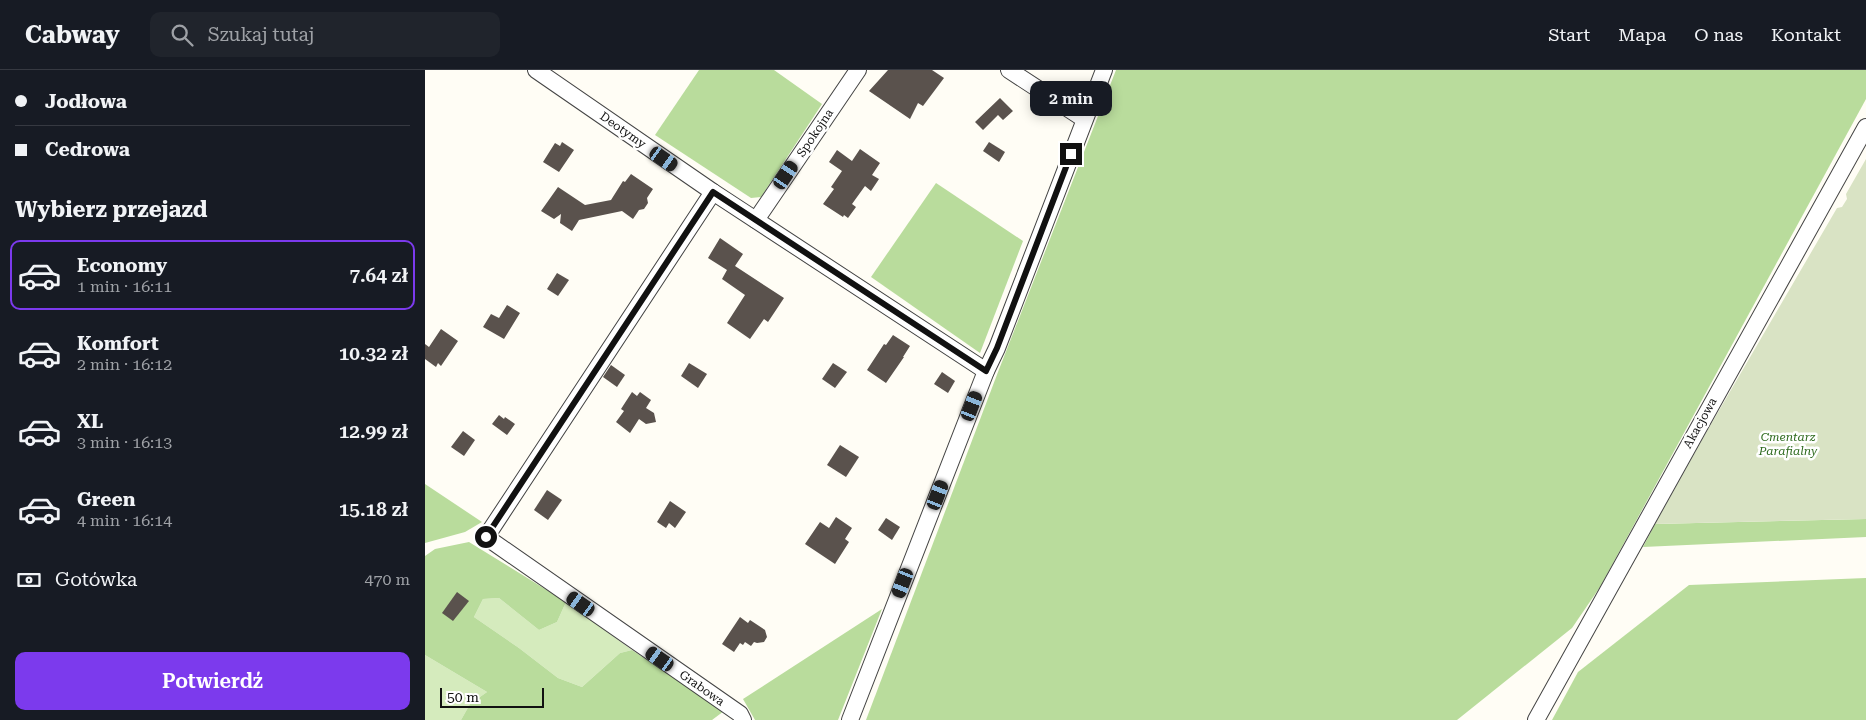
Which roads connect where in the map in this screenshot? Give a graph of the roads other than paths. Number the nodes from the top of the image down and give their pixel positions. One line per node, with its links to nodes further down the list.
1 (536, 70): 7 (street, Deotymy)
2 (858, 70): 8 (street, Spokojna)
3 (1009, 70): 5 (street)
4 (1104, 70): 5 (street)
5 (1085, 119): 9 (street)
6 (1866, 127): 12 (street, Akacjowa)
7 (713, 192): 8 (street, Deotymy); 10 (street, Grabowa)
8 (756, 220): 9 (street, Deotymy)
9 (986, 371): 11 (street)
10 (738, 718)
11 (850, 720)
12 (1536, 720)

